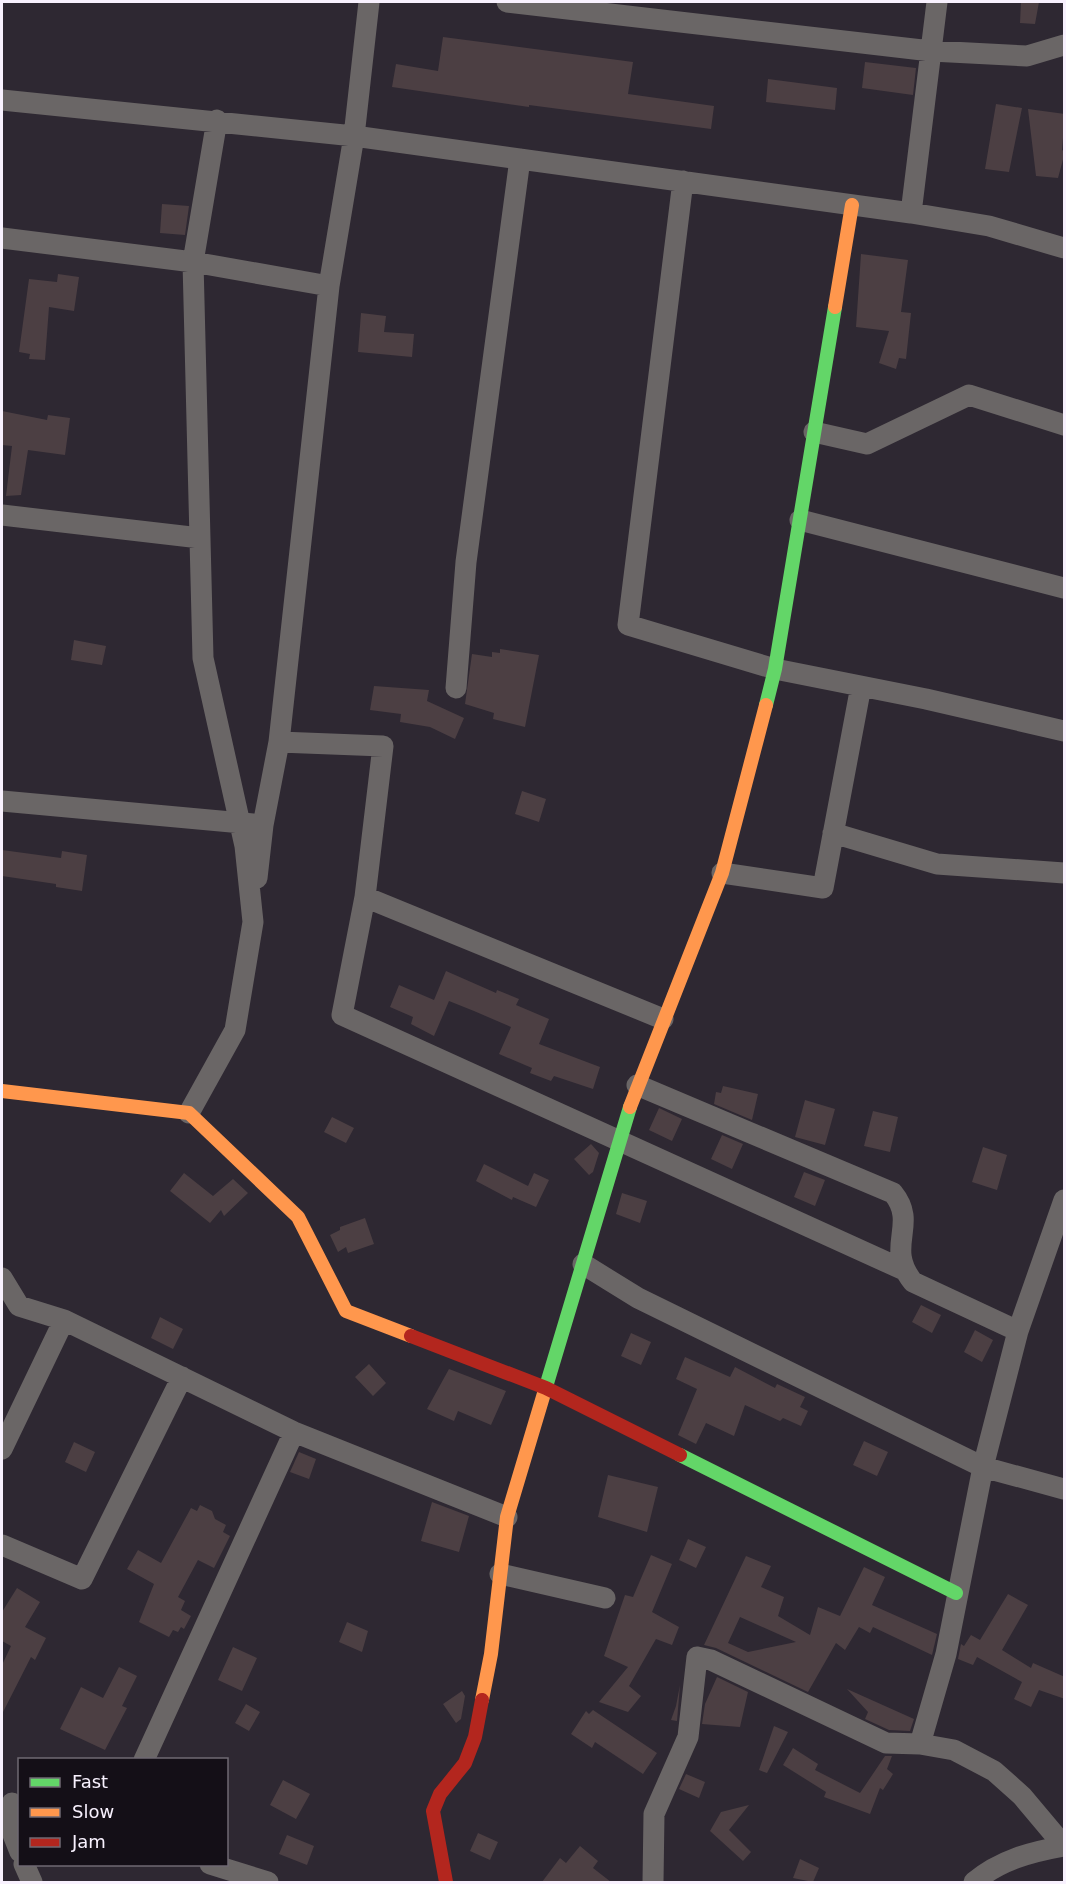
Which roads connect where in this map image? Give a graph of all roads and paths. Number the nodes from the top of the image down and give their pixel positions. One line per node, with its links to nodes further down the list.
1 (369, 2): 8 (street)
2 (507, 2): 5 (street)
3 (937, 2): 5 (street)
4 (1065, 45): 5 (street)
5 (931, 51): 12 (street)
6 (2, 100): 7 (street)
7 (217, 120): 8 (street); 15 (street)
8 (354, 136): 9 (street); 16 (street)
9 (520, 159): 10 (street); 25 (street)
10 (683, 181): 11 (street); 23 (street)
11 (852, 205): 12 (street); 18 (street)
12 (911, 213): 14 (street)
13 (2, 238): 15 (street)
14 (1065, 249)
15 (193, 262): 16 (street); 21 (street)
16 (329, 286): 27 (street)
17 (1065, 425): 18 (street)
18 (814, 432): 20 (street)
19 (2, 515): 21 (street)
20 (800, 520): 22 (street); 23 (street)
21 (200, 538): 29 (street)
22 (1065, 588)
23 (775, 669): 24 (street); 32 (street)
24 (861, 686): 26 (street); 31 (street)
25 (456, 688)
26 (1065, 731)
27 (279, 742): 30 (street); 34 (street)
28 (2, 801): 29 (street)
29 (240, 823): 30 (street); 35 (street)
30 (263, 825): 35 (street)
31 (833, 833): 32 (street); 33 (street)
32 (722, 873): 36 (street)
33 (1065, 873)
34 (365, 897): 36 (street); 40 (street)
35 (253, 922): 39 (street)
36 (663, 1019): 37 (street)
37 (637, 1085): 40 (street); 43 (street)
38 (2, 1091): 39 (street)
39 (189, 1113): 48 (street)
40 (620, 1140): 42 (street); 43 (street)
41 (1065, 1200): 46 (street)
42 (583, 1264): 48 (street); 51 (street)
43 (904, 1270): 46 (street)
44 (2, 1278): 45 (street)
45 (64, 1320): 47 (street); 50 (street)
46 (1018, 1331): 51 (street)
47 (182, 1377): 49 (street); 54 (street)
48 (546, 1388): 53 (street); 56 (street)
49 (294, 1432): 53 (street); 59 (street)
50 (2, 1449)
51 (983, 1467): 52 (street); 56 (street)
52 (1065, 1489)
53 (507, 1517): 55 (street)
54 (2, 1545)
55 (500, 1574): 57 (street); 67 (street)
56 (956, 1593): 58 (street)
57 (605, 1598)
58 (920, 1744): 61 (street); 68 (street)
59 (145, 1758)
60 (11, 1802): 62 (street)
61 (1064, 1846): 69 (street)
62 (18, 1847)
63 (25, 1866): 65 (street)
64 (216, 1866): 66 (street)
65 (32, 1882)
66 (268, 1882)
67 (446, 1882)
68 (653, 1882)
69 (974, 1882)

